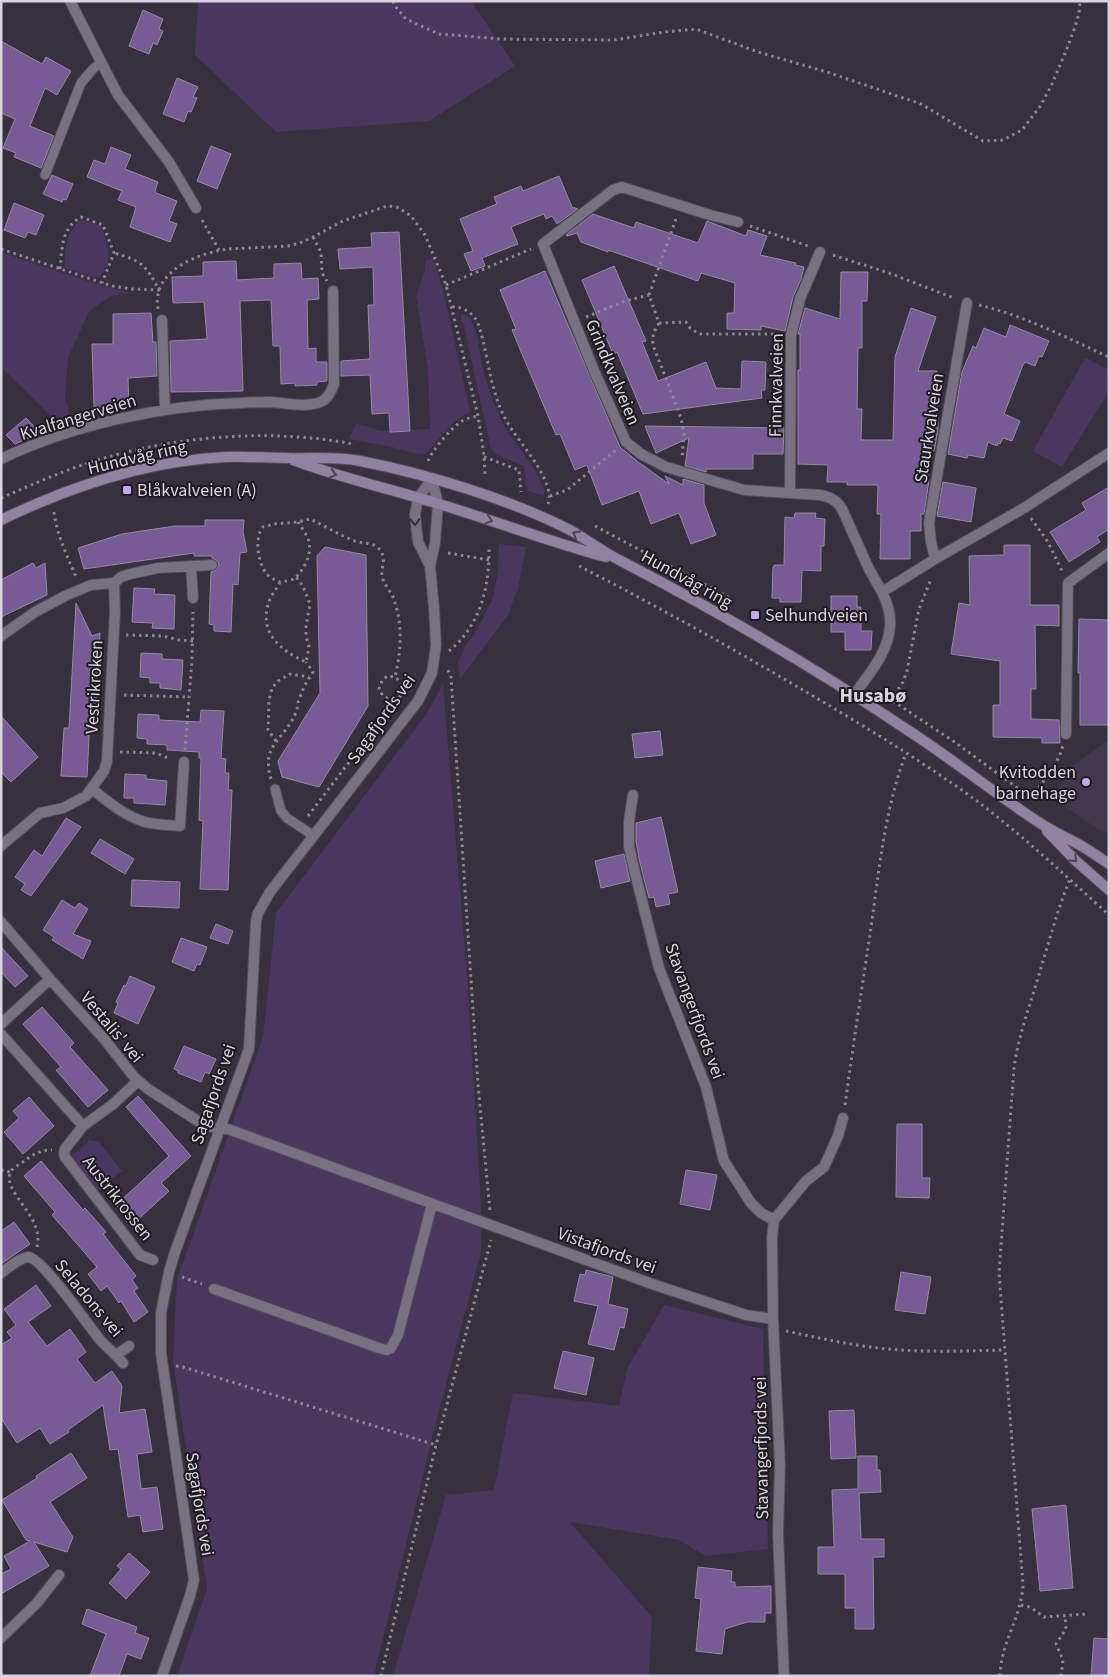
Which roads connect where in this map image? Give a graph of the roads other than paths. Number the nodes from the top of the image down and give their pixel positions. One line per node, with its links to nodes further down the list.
1 (70, 1): 2 (street)
2 (101, 62): 3 (lane); 4 (street)
3 (45, 175)
4 (196, 208)
5 (738, 222): 15 (street, Grindkvalveien)
6 (820, 252): 15 (street, Finnkvalveien)
7 (334, 291): 10 (street, Kvalfangerveien)
8 (967, 303): 20 (street, Staurkvalveien)
9 (162, 320): 10 (street)
10 (165, 410): 13 (street, Kvalfangerveien)
11 (1109, 453): 20 (street)
12 (287, 458): 14 (main road, Hundvåg ring); 16 (main road, Hundvåg ring, one-way to 16); 18 (main road, Hundvåg ring)
13 (1, 460)
14 (432, 479): 16 (street); 17 (street, Sagafjords vei); 21 (main road, Hundvåg ring, one-way to 14)
15 (790, 494): 26 (street, Grindkvalveien)
16 (418, 498): 17 (main road, Hundvåg ring); 24 (street, Sagafjords vei, one-way to 24)
17 (438, 504): 21 (main road, Hundvåg ring, one-way to 21); 24 (street, Sagafjords vei)
18 (1, 520)
19 (1109, 554): 30 (street)
20 (935, 559): 26 (street)
21 (617, 560): 29 (main road, Hundvåg ring)
22 (212, 565): 23 (street)
23 (192, 566): 25 (street); 27 (street)
24 (430, 566): 36 (street, Sagafjords vei)
25 (114, 583): 28 (street); 32 (street, Vestrikroken)
26 (882, 592): 29 (street)
27 (193, 598)
28 (1, 636)
29 (854, 695): 35 (main road, Hundvåg ring)
30 (1066, 734)
31 (184, 762): 32 (street)
32 (92, 789): 37 (street, Vestrikroken)
33 (276, 789): 36 (lane)
34 (633, 795): 49 (street, Stavangerfjords vei)
35 (1042, 825): 38 (main road, Hundvåg ring); 39 (main road, Hundvåg ring, one-way to 39)
36 (314, 836): 47 (street, Sagafjords vei)
37 (1, 846)
38 (1109, 864)
39 (1109, 890)
40 (1, 922): 41 (street, Vestalis' vei)
41 (50, 979): 42 (street); 44 (street, Vestalis' vei)
42 (1, 1024)
43 (1, 1034): 46 (street)
44 (138, 1081): 46 (street, Austrikrossen); 47 (street, Vestalis' vei)
45 (844, 1118): 49 (street)
46 (83, 1126): 50 (street, Austrikrossen)
47 (219, 1129): 48 (street, Vistafjords vei); 57 (street, Sagafjords vei)
48 (432, 1204): 52 (street); 53 (street, Vistafjords vei)
49 (774, 1220): 53 (street, Stavangerfjords vei)
50 (153, 1260)
51 (1, 1273): 54 (street, Seladons vei)
52 (214, 1289)
53 (773, 1324): 58 (street, Stavangerfjords vei)
54 (129, 1346)
55 (59, 1575): 56 (street)
56 (1, 1638)
57 (162, 1676)
58 (784, 1676)

